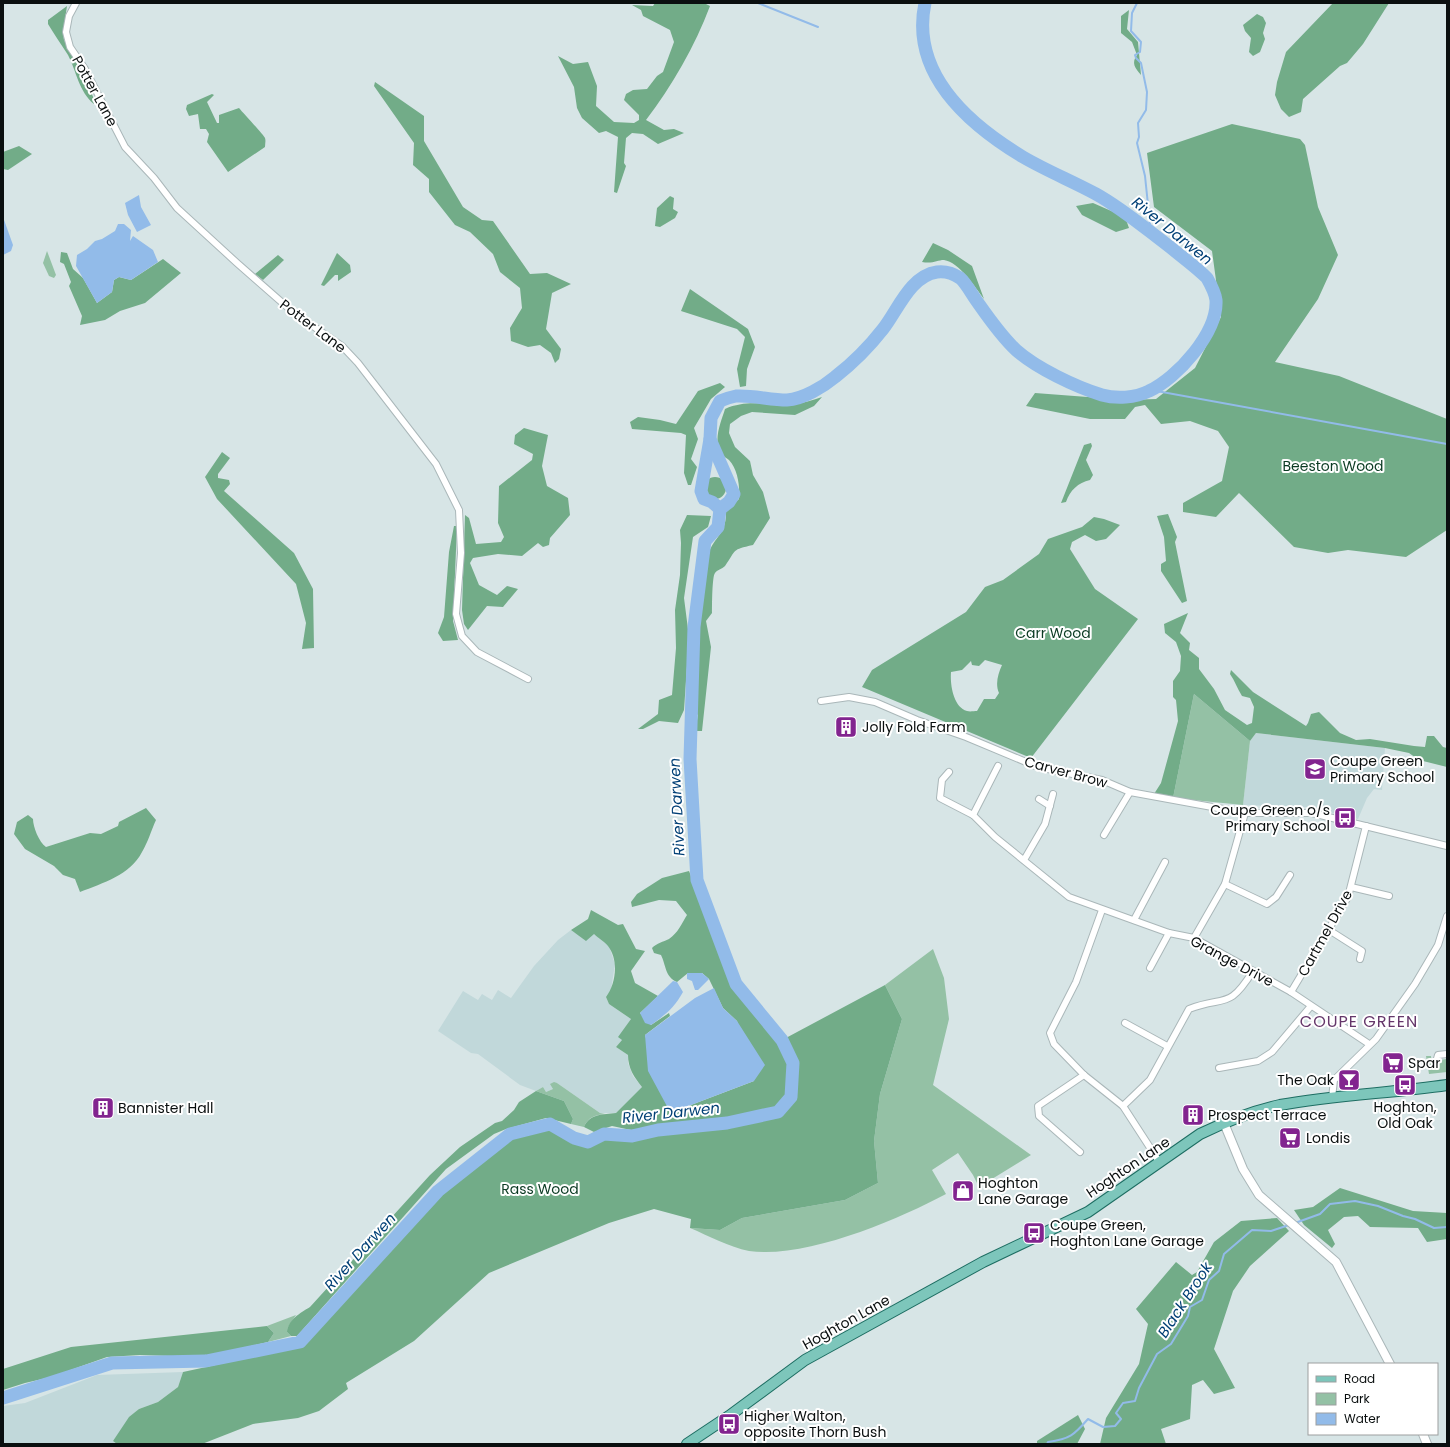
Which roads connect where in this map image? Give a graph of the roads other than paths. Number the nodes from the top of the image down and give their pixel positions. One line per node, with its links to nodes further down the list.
1 (76, 3): 2 (street, Potter Lane)
2 (528, 679)
3 (821, 701): 6 (street, Carver Brow)
4 (998, 766): 11 (street)
5 (949, 772): 11 (street, Grange Drive)
6 (1130, 792): 10 (street); 13 (street)
7 (1054, 794): 9 (street)
8 (1039, 799): 9 (street)
9 (1050, 806): 15 (street)
10 (1245, 813): 12 (street); 18 (street)
11 (974, 815): 15 (street, Grange Drive)
12 (1366, 826): 14 (street); 19 (street, Cartmel Drive)
13 (1104, 835)
14 (1447, 846)
15 (1024, 860): 21 (street, Grange Drive)
16 (1165, 862): 23 (street)
17 (1290, 875): 18 (street)
18 (1225, 884): 26 (street)
19 (1351, 886): 20 (street); 24 (street, Cartmel Drive)
20 (1389, 896)
21 (1102, 910): 23 (street, Grange Drive); 38 (street)
22 (1447, 916): 33 (street)
23 (1134, 920): 25 (street, Grange Drive)
24 (1329, 930): 27 (street); 30 (street, Cartmel Drive)
25 (1169, 933): 26 (street, Grange Drive); 28 (street)
26 (1194, 938): 29 (street, Grange Drive)
27 (1360, 959)
28 (1150, 968)
29 (1253, 971): 30 (street, Grange Drive); 34 (street)
30 (1291, 992): 31 (street, Grange Drive)
31 (1311, 1006): 33 (street, Grange Drive); 37 (street)
32 (1125, 1023): 34 (street)
33 (1369, 1044): 40 (street)
34 (1167, 1046): 41 (street)
35 (1447, 1054): 36 (street)
36 (1436, 1062)
37 (1219, 1068)
38 (1084, 1075): 41 (street); 43 (street)
39 (1447, 1085): 40 (main road, Hoghton Lane)
40 (1332, 1098): 42 (main road, Hoghton Lane)
41 (1123, 1106): 44 (street)
42 (1224, 1123): 44 (main road, Hoghton Lane); 45 (street)
43 (1080, 1152)
44 (1160, 1163): 46 (main road, Hoghton Lane)
45 (1389, 1363)
46 (687, 1444)

